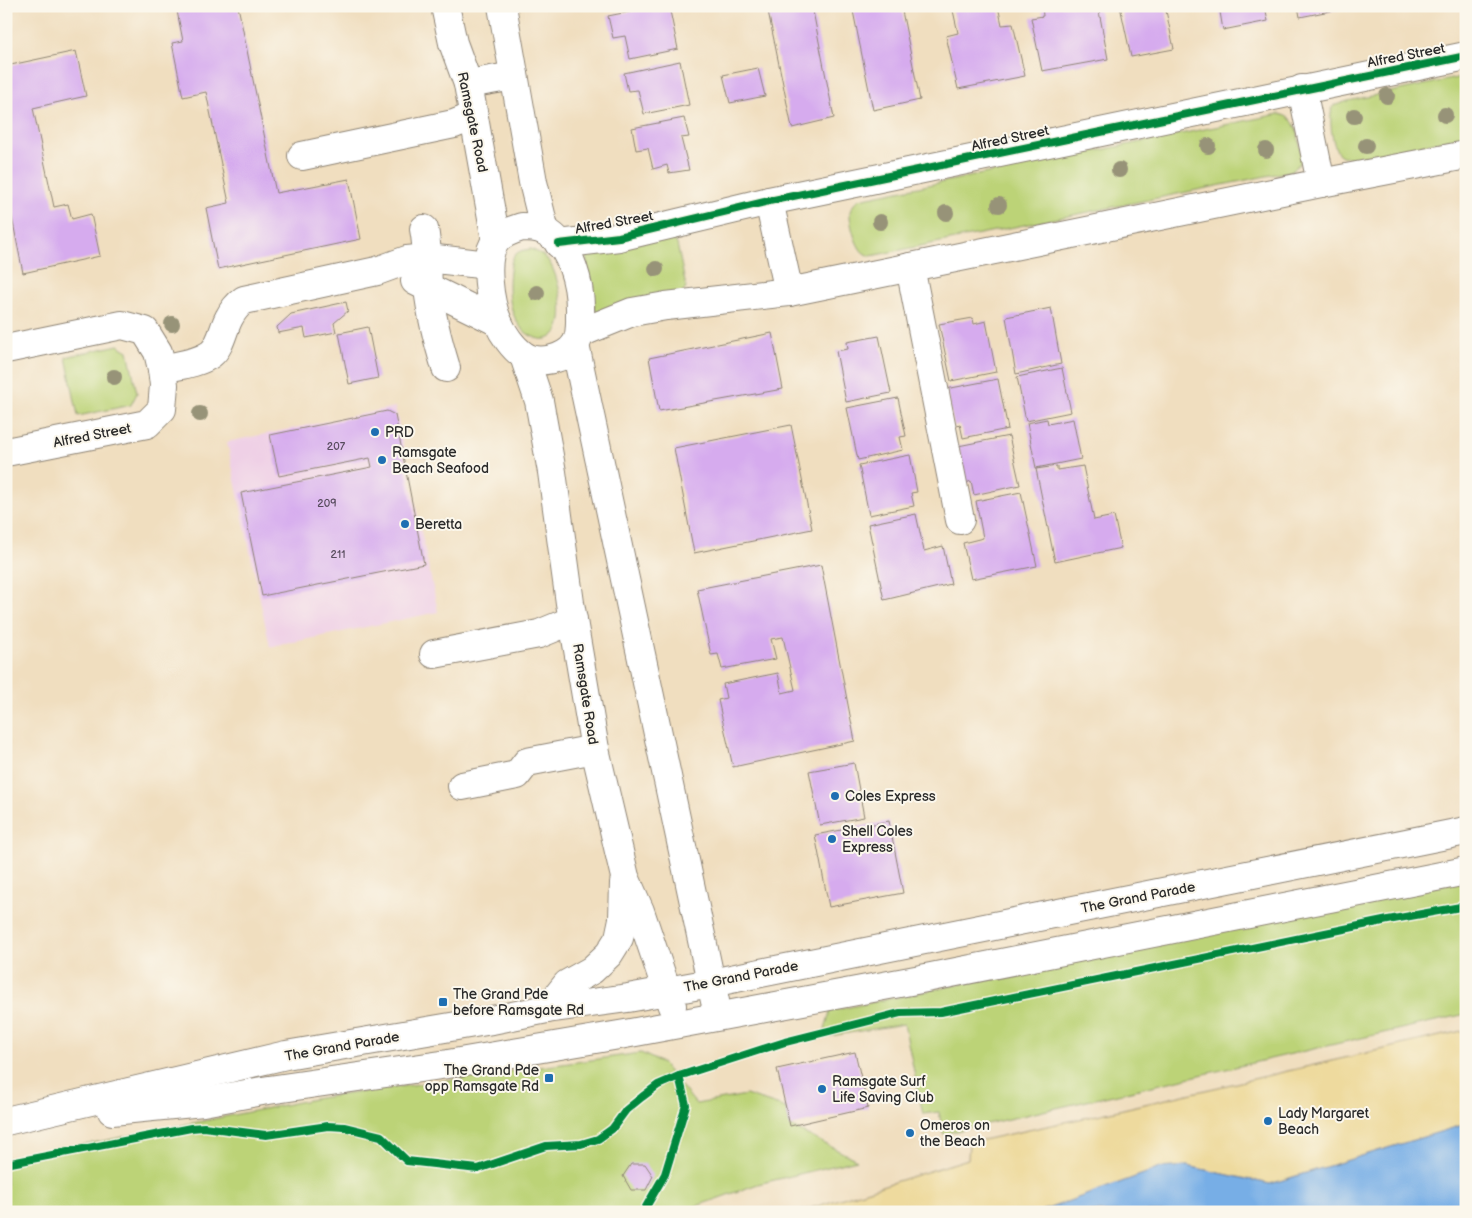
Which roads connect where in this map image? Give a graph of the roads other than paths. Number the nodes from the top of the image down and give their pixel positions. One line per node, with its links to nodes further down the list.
1 (445, 6): 5 (main road, Ramsgate Road)
2 (502, 6): 4 (main road)
3 (1466, 56): 6 (main road, Alfred Street)
4 (514, 76): 5 (main road); 13 (main road)
5 (468, 84): 7 (main road, Ramsgate Road)
6 (1302, 89): 10 (main road); 11 (main road, Alfred Street)
7 (474, 116): 9 (main road); 14 (main road, Ramsgate Road)
8 (1466, 155): 10 (main road)
9 (302, 156)
10 (1322, 183): 17 (main road)
11 (769, 201): 13 (main road, Alfred Street); 20 (main road)
12 (424, 229): 15 (main road)
13 (552, 237): 14 (main road); 22 (main road)
14 (496, 240): 16 (main road)
15 (428, 258): 16 (main road); 18 (main road); 19 (main road)
16 (488, 265): 21 (main road)
17 (910, 267): 20 (main road); 28 (main road)
18 (377, 271): 19 (main road); 25 (main road)
19 (428, 287): 21 (main road); 26 (main road)
20 (789, 292): 22 (main road)
21 (498, 322): 24 (main road)
22 (577, 339): 24 (main road); 36 (main road)
23 (6, 349): 25 (main road, Alfred Street)
24 (524, 356): 29 (main road, Ramsgate Road)
25 (162, 368): 27 (main road, Alfred Street)
26 (446, 368)
27 (6, 452)
28 (960, 520)
29 (573, 620): 30 (main road); 31 (main road, Ramsgate Road)
30 (434, 654)
31 (595, 749): 32 (main road); 35 (main road, Ramsgate Road)
32 (462, 786)
33 (1466, 831): 36 (main road, The Grand Parade)
34 (1466, 871): 39 (main road, The Grand Parade)
35 (625, 877): 37 (main road, Ramsgate Road); 38 (main road)
36 (711, 982): 37 (main road, The Grand Parade); 39 (main road)
37 (666, 990): 38 (main road, The Grand Parade); 40 (main road, Ramsgate Road)
38 (547, 1009): 41 (main road, The Grand Parade)
39 (718, 1017): 40 (main road, The Grand Parade)
40 (678, 1024): 41 (main road, The Grand Parade)
41 (11, 1120)

